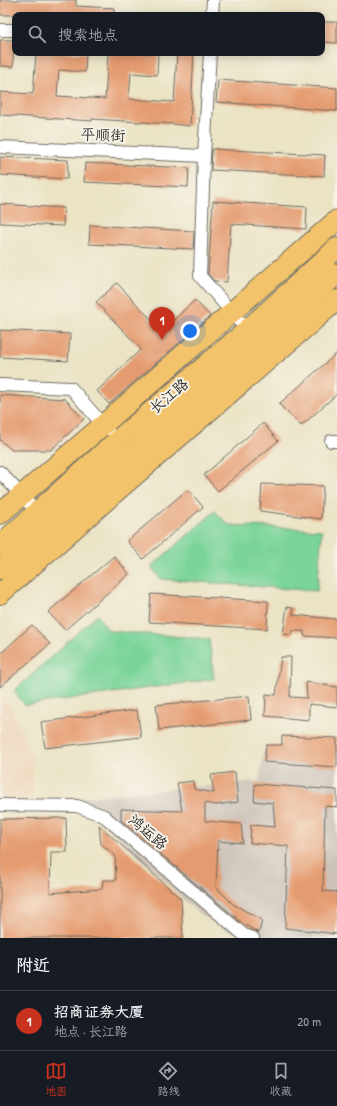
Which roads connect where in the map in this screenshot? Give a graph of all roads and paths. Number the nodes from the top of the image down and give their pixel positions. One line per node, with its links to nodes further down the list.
1 (213, 0): 2 (street)
2 (212, 12)
3 (0, 30): 4 (street)
4 (12, 30)
5 (210, 56): 7 (street)
6 (0, 147): 7 (street, 平顺街)
7 (204, 156): 12 (street)
8 (337, 220): 12 (main road)
9 (337, 248): 13 (main road, 长江路)
10 (337, 274): 22 (main road, 长江路)
11 (337, 300): 23 (main road)
12 (232, 313): 13 (street); 15 (main road)
13 (246, 330): 16 (main road, 长江路)
14 (0, 384): 15 (street)
15 (103, 426): 16 (street); 18 (main road)
16 (121, 437): 19 (main road, 长江路)
17 (0, 472): 18 (street)
18 (21, 495): 19 (street); 20 (main road)
19 (37, 512): 21 (main road, 长江路)
20 (0, 514)
21 (0, 545)
22 (0, 569)
23 (0, 594)
24 (0, 805): 25 (street, 鸿运路)
25 (254, 938)

